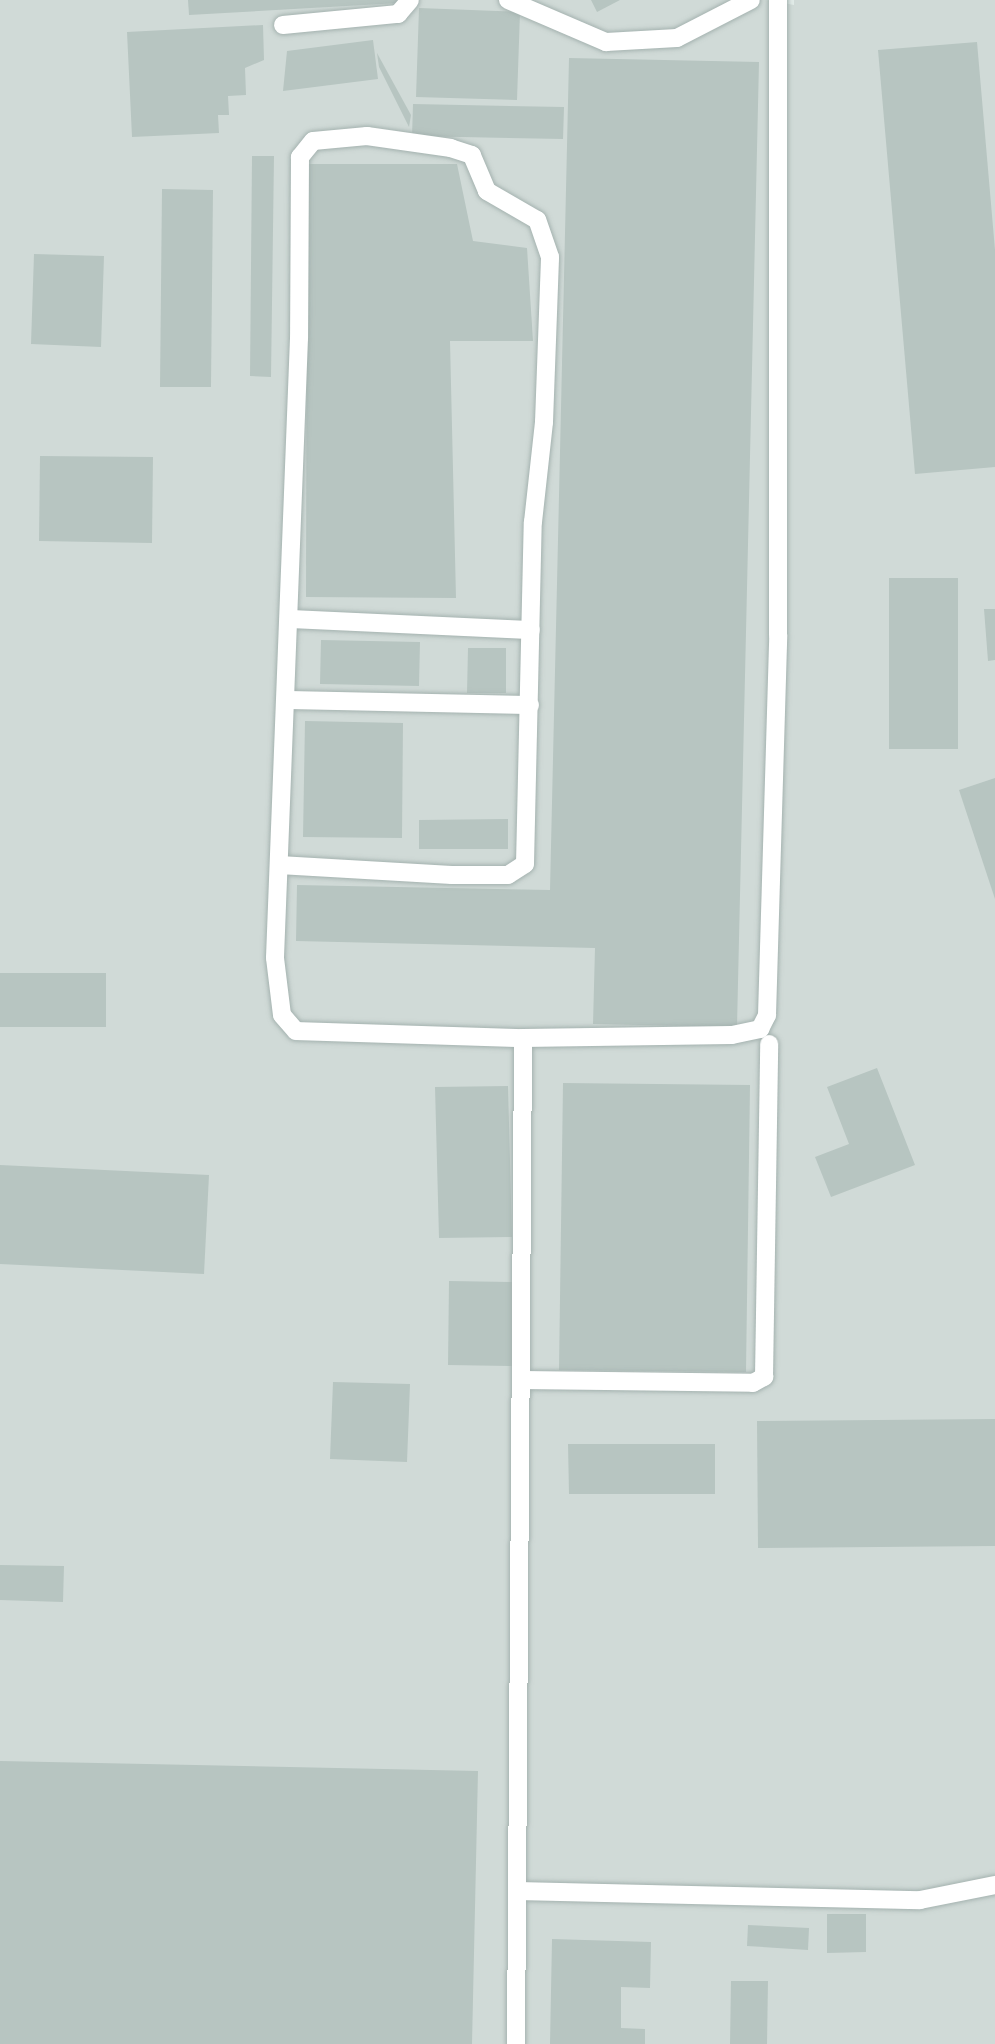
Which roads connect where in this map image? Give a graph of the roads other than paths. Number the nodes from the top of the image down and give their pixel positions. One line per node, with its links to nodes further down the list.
1 (410, 0): 5 (lane)
2 (508, 0): 3 (lane)
3 (751, 0)
4 (778, 0): 11 (lane)
5 (283, 25)
6 (289, 619): 7 (lane); 7 (lane); 8 (lane)
7 (531, 630): 9 (lane)
8 (286, 700): 9 (lane); 10 (lane)
9 (530, 705): 10 (lane)
10 (279, 866): 11 (lane)
11 (523, 1038): 13 (lane)
12 (769, 1044): 13 (lane)
13 (522, 1380): 15 (lane)
14 (995, 1885): 15 (lane)
15 (517, 1891): 16 (lane)
16 (516, 2044)

